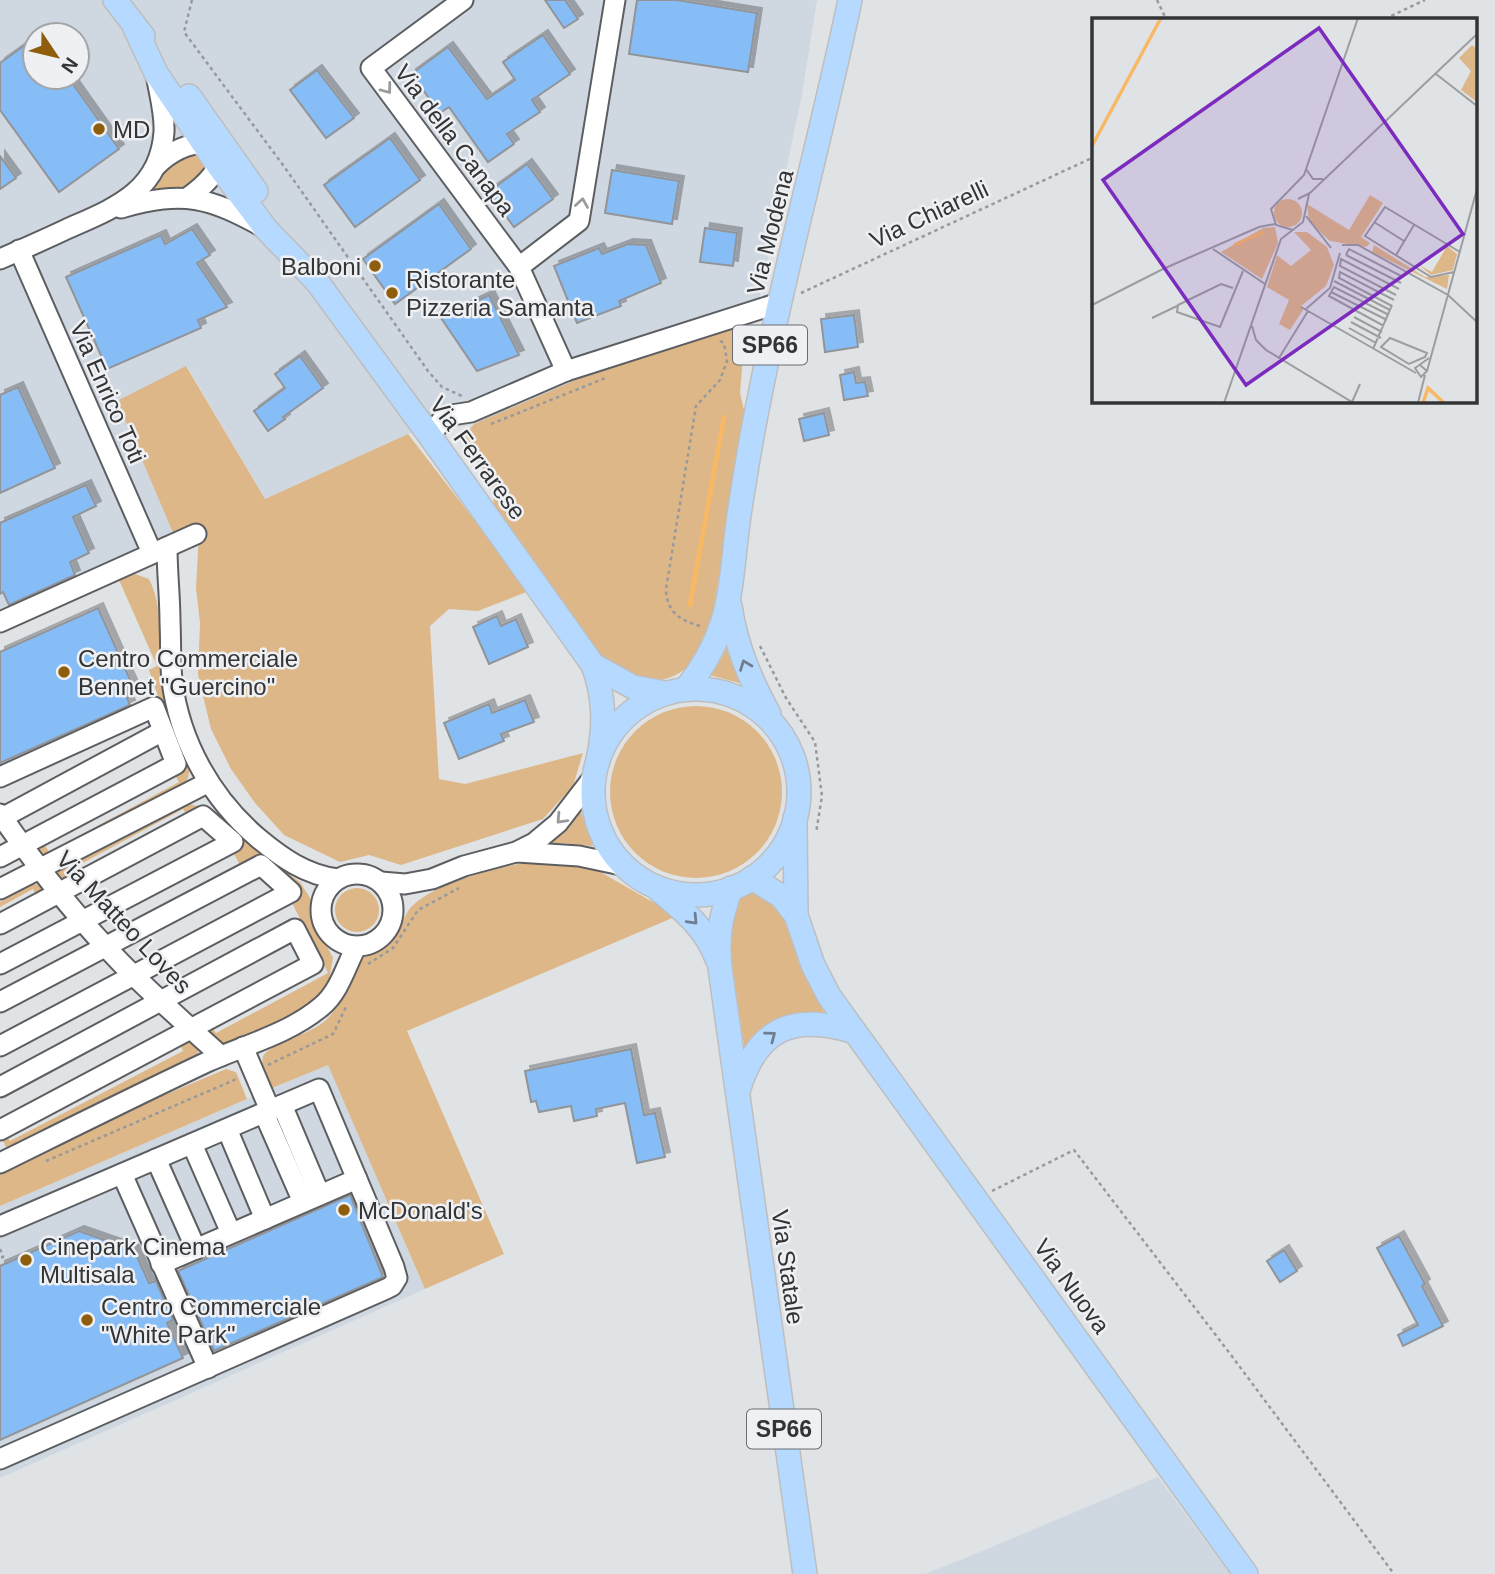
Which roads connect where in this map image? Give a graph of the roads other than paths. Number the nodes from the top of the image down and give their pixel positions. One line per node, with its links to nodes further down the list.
1 (115, 0): 5 (main road, Via Ferrarese)
2 (463, 0): 14 (street, Via della Canapa, one-way to 14)
3 (615, 0): 14 (street, one-way to 3)
4 (850, 0): 16 (main road, Via Modena / SP66)
5 (134, 26): 6 (main road, Via Ferrarese); 7 (main road, Via Ferrarese)
6 (156, 73): 7 (main road, Via Ferrarese); 8 (street)
7 (215, 151): 8 (street); 9 (street); 11 (main road, Via Ferrarese); 15 (main road, Via Ferrarese)
8 (153, 169): 10 (street)
9 (187, 198): 10 (street); 11 (street)
10 (103, 214): 12 (street)
11 (266, 229): 15 (main road, Via Ferrarese)
12 (19, 250): 13 (street); 20 (street, Via Enrico Toti)
13 (0, 259)
14 (519, 267): 17 (street, Via della Canapa)
15 (318, 283): 18 (main road, Via Ferrarese)
16 (779, 303): 17 (street); 23 (main road, Via Modena / SP66)
17 (566, 371): 18 (street)
18 (430, 436): 24 (main road, Via Ferrarese)
19 (196, 534): 20 (street)
20 (153, 553): 21 (street); 21 (street); 22 (street)
21 (167, 586): 30 (street)
22 (0, 622)
23 (728, 636): 25 (main road); 26 (main road, Via Modena / SP66, one-way to 23)
24 (593, 665): 25 (main road, Via Ferrarese); 28 (main road, Via Ferrarese)
25 (676, 691): 26 (main road, Via Modena / SP66); 28 (main road)
26 (774, 723): 32 (main road, Via Modena / SP66)
27 (163, 731): 29 (street); 31 (street); 33 (street)
28 (597, 767): 34 (street, one-way to 34); 37 (main road, Via Modena / SP66)
29 (0, 777)
30 (209, 782): 36 (street); 38 (street)
31 (1, 817): 33 (street, Via Matteo Loves)
32 (795, 818): 39 (main road, Via Modena / SP66); 48 (main road, Via Nuova)
33 (22, 845): 35 (street); 38 (street, Via Matteo Loves)
34 (516, 852): 37 (street); 41 (street)
35 (0, 857)
36 (291, 862): 40 (street); 47 (street)
37 (626, 866): 43 (main road, Via Modena / SP66)
38 (38, 869): 45 (street); 46 (street, Via Matteo Loves)
39 (752, 878): 44 (main road, Via Modena / SP66); 48 (main road, Via Nuova)
40 (338, 879): 42 (street); 47 (street)
41 (432, 879): 42 (street); 49 (street)
42 (381, 882): 49 (street)
43 (651, 884): 44 (main road, Via Modena / SP66); 56 (main road, Via Statale / SP66, one-way to 56)
44 (731, 888): 56 (main road, Via Statale / SP66)
45 (0, 889)
46 (59, 892): 50 (street, Via Matteo Loves); 50 (street); 51 (street)
47 (321, 909): 52 (street)
48 (796, 915): 62 (main road, Via Nuova)
49 (393, 917): 54 (street)
50 (83, 920): 53 (street, Via Matteo Loves); 55 (street)
51 (0, 924)
52 (335, 939): 54 (street); 58 (street)
53 (106, 947): 57 (street, Via Matteo Loves); 57 (street); 60 (street)
54 (356, 947): 58 (street)
55 (0, 964)
56 (720, 968): 67 (main road, Via Statale / SP66)
57 (134, 975): 59 (street, Via Matteo Loves); 63 (street)
58 (339, 980): 64 (street)
59 (161, 1000): 61 (street, Via Matteo Loves); 61 (street); 66 (street)
60 (0, 1002)
61 (191, 1028): 65 (street, Via Matteo Loves); 70 (street)
62 (852, 1031): 67 (main road, one-way to 62); 85 (main road, Via Nuova)
63 (0, 1046)
64 (243, 1047): 65 (street); 68 (street)
65 (221, 1056): 72 (street)
66 (0, 1087)
67 (737, 1094): 84 (main road, Via Statale / SP66)
68 (272, 1110): 69 (street); 75 (street); 76 (street)
69 (227, 1129): 71 (street); 77 (street)
70 (0, 1130)
71 (192, 1144): 73 (street); 79 (street)
72 (2, 1158)
73 (156, 1159): 74 (street); 80 (street)
74 (122, 1174): 78 (street); 81 (street)
75 (357, 1179): 76 (street); 82 (street)
76 (311, 1198): 77 (street)
77 (265, 1219): 79 (street)
78 (0, 1226)
79 (231, 1233): 80 (street)
80 (196, 1249): 81 (street)
81 (161, 1264): 82 (street)
82 (208, 1368): 83 (street)
83 (0, 1459)
84 (804, 1574)
85 (1246, 1574)

